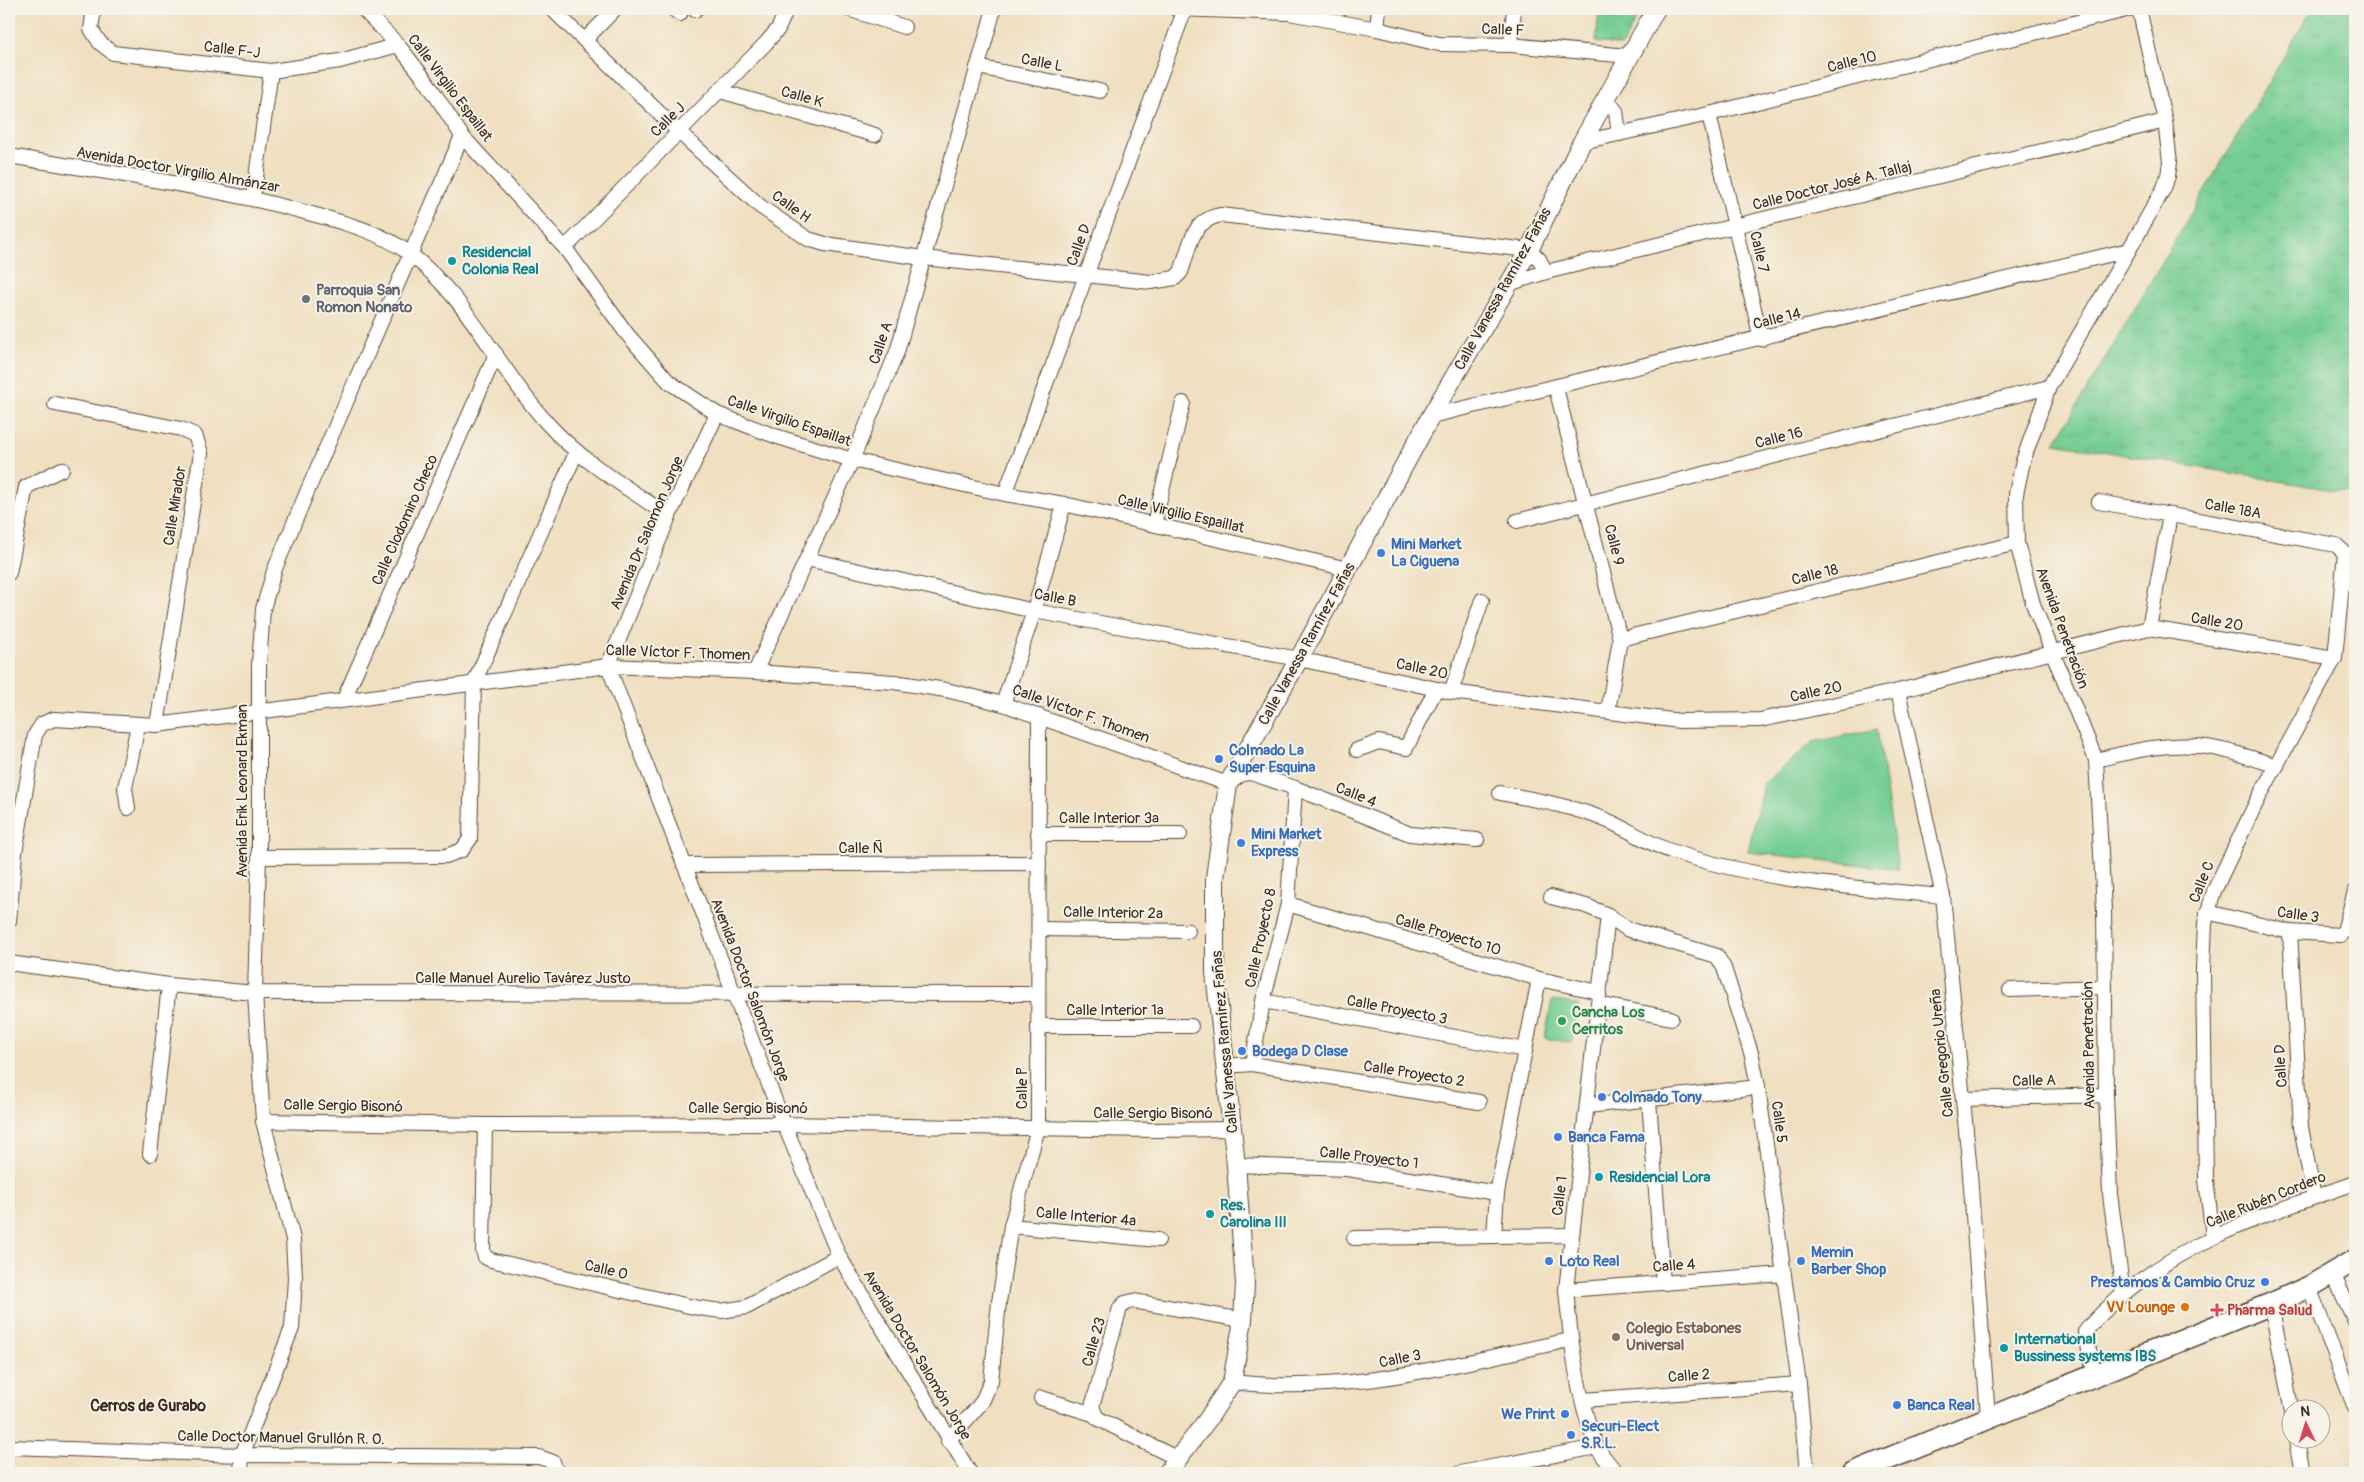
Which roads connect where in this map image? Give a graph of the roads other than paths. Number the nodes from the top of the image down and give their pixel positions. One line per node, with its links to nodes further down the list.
1 (94, 9): 21 (street, Calle F-J)
2 (363, 9): 17 (street, Calle Virgilio Espaillat)
3 (552, 9): 16 (street, Calle H)
4 (615, 9): 16 (street)
5 (787, 9): 22 (street, Calle J)
6 (848, 9): 14 (street)
7 (994, 9): 20 (street, Calle A)
8 (1182, 9): 15 (street, Calle F); 41 (street, Calle D)
9 (1378, 9): 15 (street)
10 (1514, 9): 18 (street)
11 (1656, 9): 19 (street, Calle Vanessa Ramírez Fañas)
12 (2130, 9): 25 (street, Calle 10)
13 (2139, 9): 26 (street, Avenida Penetración)
14 (904, 27)
15 (1377, 29): 18 (street, Calle F)
16 (585, 40): 27 (street, Calle H)
17 (398, 45): 21 (street, Calle F-J); 30 (street, Calle Virgilio Espaillat)
18 (1511, 45): 19 (street, Calle F)
19 (1628, 56): 24 (street, Calle Vanessa Ramírez Fañas)
20 (977, 67): 23 (street, Calle L); 39 (street, Calle A)
21 (271, 71): 33 (street)
22 (720, 91): 27 (street, Calle J); 29 (street, Calle K)
23 (1100, 91)
24 (1606, 99): 28 (street); 31 (street, Calle Vanessa Ramírez Fañas)
25 (1709, 114): 28 (street, Calle 10); 34 (street, Calle 7)
26 (2165, 121): 34 (street, Calle Doctor José A. Tallaj); 37 (street, Avenida Penetración)
27 (679, 132): 35 (street, Calle J); 39 (street, Calle H)
28 (1619, 134): 31 (street, Calle 10)
29 (875, 135)
30 (462, 136): 35 (street, Calle Virgilio Espaillat); 38 (street, Avenida Erik Leonard Ekman)
31 (1582, 142): 36 (street, Calle Vanessa Ramírez Fañas)
32 (9, 156): 33 (street, Avenida Doctor Virgilio Almánzar)
33 (253, 198): 38 (street, Avenida Doctor Virgilio Almánzar)
34 (1736, 227): 40 (street, Calle Doctor José A. Tallaj); 43 (street, Calle 7)
35 (565, 248): 49 (street, Calle Virgilio Espaillat)
36 (1529, 250): 40 (street); 41 (street, Calle H); 42 (street, Calle Vanessa Ramírez Fañas)
37 (2129, 250): 43 (street, Calle 14); 45 (street, Avenida Penetración)
38 (410, 254): 44 (street, Avenida Doctor Virgilio Almánzar); 83 (street, Avenida Erik Leonard Ekman)
39 (923, 258): 41 (street, Calle H); 52 (street, Calle A)
40 (1546, 272): 42 (street, Calle Doctor José A. Tallaj)
41 (1085, 274): 54 (street, Calle D)
42 (1508, 284): 50 (street, Calle Vanessa Ramírez Fañas)
43 (1761, 339): 46 (street, Calle 14)
44 (496, 354): 51 (street, Avenida Doctor Virgilio Almánzar); 80 (street, Calle Clodomiro Checo)
45 (2049, 387): 56 (street, Calle 16); 62 (street, Avenida Penetración)
46 (1556, 388): 50 (street, Calle 14); 56 (street, Calle 9)
47 (1184, 403): 61 (street)
48 (55, 404): 86 (street, Calle Mirador)
49 (717, 414): 52 (street, Calle Virgilio Espaillat); 59 (street, Avenida Dr Salomon Jorge)
50 (1431, 416): 65 (street, Calle Vanessa Ramírez Fañas)
51 (576, 453): 59 (street, Avenida Doctor Virgilio Almánzar); 76 (street)
52 (852, 460): 54 (street, Calle Virgilio Espaillat); 63 (street, Calle A)
53 (62, 470): 66 (street)
54 (1006, 494): 57 (street, Calle Virgilio Espaillat)
55 (2098, 502): 58 (street, Calle 18A)
56 (1586, 503): 60 (street, Calle 16); 70 (street, Calle 9)
57 (1064, 504): 61 (street, Calle Virgilio Espaillat); 68 (street)
58 (2170, 515): 64 (street, Calle 18A); 69 (street)
59 (669, 516): 74 (street, Avenida Dr Salomon Jorge)
60 (1517, 521)
61 (1154, 524): 65 (street, Calle Virgilio Espaillat)
62 (2017, 543): 70 (street, Calle 18); 71 (street, Avenida Penetración)
63 (807, 559): 68 (street, Calle B); 75 (street, Calle A)
64 (2344, 566): 72 (street, Calle C)
65 (1348, 569): 73 (street, Calle Vanessa Ramírez Fañas)
66 (9, 573)
67 (1482, 600): 79 (street)
68 (1034, 610): 73 (street, Calle B); 81 (street)
69 (2149, 628): 71 (street, Calle 20); 72 (street, Calle 20)
70 (1620, 639): 82 (street, Calle 9)
71 (2052, 654): 78 (street, Calle 20); 88 (street, Avenida Penetración)
72 (2336, 658): 89 (street, Calle C)
73 (1299, 659): 77 (street, Calle 20); 90 (street, Calle Vanessa Ramírez Fañas)
74 (608, 666): 75 (street, Calle Víctor F. Thomen); 76 (street, Calle Víctor F. Thomen); 100 (street, Avenida Doctor Salomón Jorge)
75 (755, 672): 81 (street, Calle Víctor F. Thomen)
76 (474, 683): 80 (street, Calle Víctor F. Thomen); 98 (street)
77 (1436, 689): 79 (street, Calle 20); 87 (street)
78 (1898, 691): 82 (street, Calle 20); 102 (street, Calle Gregorio Ureña)
79 (1451, 692): 82 (street, Calle 20)
80 (344, 699): 83 (street, Calle Víctor F. Thomen)
81 (1003, 704): 84 (street, Calle Víctor F. Thomen)
82 (1608, 711)
83 (259, 712): 86 (street, Calle Víctor F. Thomen); 98 (street, Avenida Erik Leonard Ekman)
84 (1040, 716): 90 (street, Calle Víctor F. Thomen); 94 (street, Calle P)
85 (138, 725): 86 (street, Calle Víctor F. Thomen); 93 (street); 97 (street, Calle Víctor F. Thomen)
86 (157, 725)
87 (1357, 750)
88 (2096, 760): 89 (street); 114 (street, Avenida Penetración)
89 (2278, 766): 105 (street, Calle C)
90 (1228, 784): 91 (street, Calle 4); 126 (street, Calle Vanessa Ramírez Fañas)
91 (1295, 788): 96 (street, Calle 4); 104 (street, Calle Proyecto 8)
92 (1500, 793): 102 (street)
93 (128, 808)
94 (1038, 834): 95 (street, Calle Interior 3a); 99 (street, Calle P)
95 (1180, 834)
96 (1477, 840)
97 (12, 853): 107 (street)
98 (259, 857): 116 (street, Avenida Erik Leonard Ekman)
99 (1038, 863): 100 (street, Calle Ñ); 108 (street, Calle P)
100 (684, 865): 118 (street, Avenida Doctor Salomón Jorge)
101 (2355, 892): 110 (street, Calle 3)
102 (1943, 896): 129 (street, Calle Gregorio Ureña)
103 (1551, 898): 106 (street, Calle 5)
104 (1288, 904): 112 (street, Calle Proyecto 10); 120 (street, Calle Proyecto 8)
105 (2207, 912): 110 (street, Calle 3); 146 (street, Calle C)
106 (1608, 915): 119 (street, Calle 1); 127 (street, Calle 5)
107 (9, 921)
108 (1039, 929): 109 (street, Calle Interior 2a); 117 (street, Calle P)
109 (1188, 931)
110 (2290, 932): 142 (street, Calle D)
111 (9, 963): 113 (street, Calle Manuel Aurelio Tavárez Justo)
112 (1538, 979): 119 (street, Calle Proyecto 10); 124 (street)
113 (169, 985): 116 (street, Calle Manuel Aurelio Tavárez Justo); 138 (street)
114 (2105, 987): 115 (street); 128 (street, Avenida Penetración)
115 (2010, 990)
116 (254, 993): 118 (street, Calle Manuel Aurelio Tavárez Justo); 133 (street, Avenida Erik Leonard Ekman)
117 (1038, 994): 118 (street, Calle Manuel Aurelio Tavárez Justo); 122 (street, Calle P)
118 (735, 995): 134 (street, Avenida Doctor Salomón Jorge)
119 (1599, 998): 121 (street, Calle Proyecto 10); 132 (street, Calle 1)
120 (1263, 1001): 124 (street, Calle Proyecto 3); 125 (street, Calle Proyecto 8)
121 (1671, 1018)
122 (1038, 1026): 123 (street, Calle Interior 1a); 136 (street, Calle P)
123 (1191, 1026)
124 (1525, 1050): 141 (street)
125 (1252, 1064): 126 (street, Calle Proyecto 2); 131 (street, Calle Proyecto 2)
126 (1226, 1066): 137 (street, Calle Vanessa Ramírez Fañas)
127 (1758, 1087): 130 (street); 151 (street, Calle 5)
128 (2106, 1096): 129 (street, Calle A); 156 (street, Avenida Penetración)
129 (1963, 1098): 169 (street, Calle Gregorio Ureña)
130 (1649, 1100): 132 (street); 153 (street)
131 (1479, 1102)
132 (1588, 1106): 144 (street, Calle 1)
133 (263, 1121): 135 (street, Calle Sergio Bisonó); 174 (street, Avenida Erik Leonard Ekman)
134 (784, 1124): 135 (street, Calle Sergio Bisonó); 136 (street, Calle Sergio Bisonó); 149 (street, Avenida Doctor Salomón Jorge)
135 (485, 1125): 149 (street, Calle O)
136 (1038, 1128): 137 (street, Calle Sergio Bisonó); 143 (street, Calle P)
137 (1233, 1129): 139 (street, Calle Vanessa Ramírez Fañas)
138 (150, 1154)
139 (1236, 1165): 141 (street, Calle Proyecto 1); 158 (street, Calle Vanessa Ramírez Fañas)
140 (2355, 1183): 142 (street, Calle Rubén Cordero)
141 (1497, 1193): 145 (street)
142 (2314, 1197): 146 (street, Calle Rubén Cordero)
143 (1011, 1226): 148 (street, Calle Interior 4a); 170 (street, Calle P)
144 (1571, 1235): 145 (street); 155 (street, Calle 1)
145 (1494, 1236): 147 (street)
146 (2213, 1237): 156 (street, Calle Rubén Cordero)
147 (1354, 1238)
148 (1158, 1240)
149 (839, 1256): 170 (street, Avenida Doctor Salomón Jorge)
150 (2355, 1260): 152 (main road)
151 (1784, 1274): 153 (street, Calle 4); 163 (street, Calle 5)
152 (2333, 1274): 154 (main road); 159 (street)
153 (1663, 1283): 155 (street, Calle 4)
154 (2309, 1287): 157 (main road); 167 (street)
155 (1566, 1290): 160 (street, Calle 1)
156 (2123, 1294): 161 (street, Calle Rubén Cordero)
157 (2271, 1304): 161 (main road); 166 (street)
158 (1243, 1320): 162 (street, Calle Vanessa Ramírez Fañas); 168 (street, Calle 23)
159 (2355, 1321)
160 (1570, 1340): 162 (street, Calle 3); 165 (street, Calle 1)
161 (2095, 1376): 169 (main road)
162 (1232, 1382): 175 (street, Calle Vanessa Ramírez Fañas)
163 (1798, 1384): 165 (street, Calle 2); 182 (street, Calle 5)
164 (1041, 1398): 168 (street)
165 (1583, 1400): 172 (street, Calle 1)
166 (2290, 1400)
167 (2355, 1408)
168 (1093, 1414): 175 (street)
169 (1988, 1417): 183 (main road)
170 (948, 1440): 178 (street, Avenida Doctor Salomón Jorge)
171 (9, 1447): 174 (street, Calle Doctor Manuel Grullón R. O.)
172 (1597, 1447): 180 (street); 181 (street, Calle 1)
173 (2299, 1450): 184 (street)
174 (242, 1455): 176 (street, Calle Doctor Manuel Grullón R. O.); 177 (street, Avenida Erik Leonard Ekman)
175 (1178, 1459): 179 (street, Calle Vanessa Ramírez Fañas)
176 (555, 1467)
177 (242, 1473)
178 (970, 1473)
179 (1167, 1473)
180 (1460, 1473)
181 (1617, 1473)
182 (1807, 1473)
183 (1853, 1473)
184 (2303, 1473)

